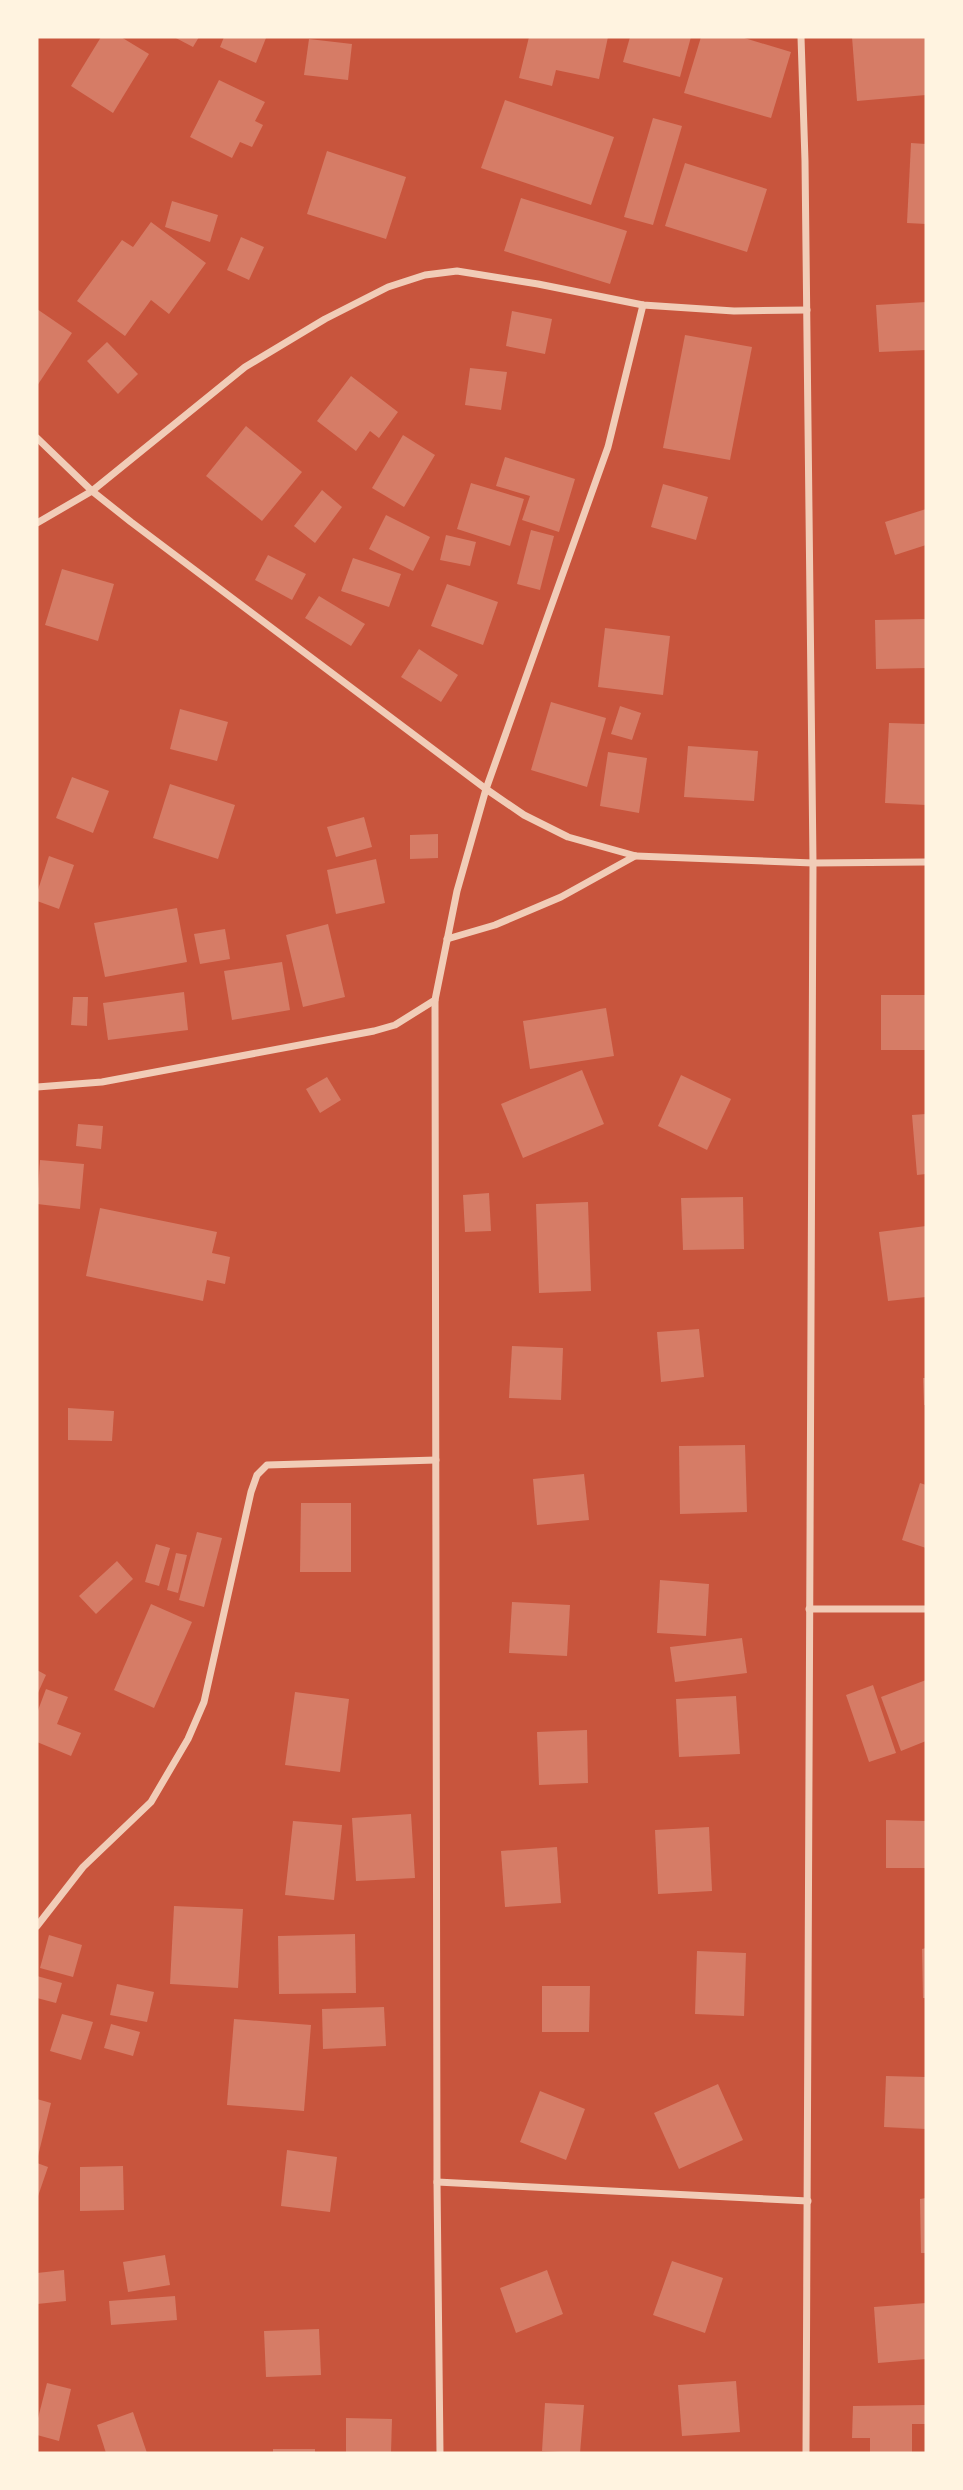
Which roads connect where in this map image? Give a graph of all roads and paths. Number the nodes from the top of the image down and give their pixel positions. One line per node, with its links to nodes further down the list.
1 (801, 37): 3 (street)
2 (643, 305): 3 (street); 5 (street); 7 (street)
3 (807, 310): 10 (street)
4 (37, 438): 5 (street)
5 (92, 491): 6 (street); 7 (street)
6 (37, 523)
7 (486, 789): 8 (street); 11 (street)
8 (636, 856): 10 (street); 11 (street)
9 (926, 862): 10 (street)
10 (813, 863): 15 (street)
11 (447, 939): 12 (street)
12 (435, 1000): 13 (street); 14 (street)
13 (37, 1087)
14 (436, 1460): 17 (street); 18 (street)
15 (809, 1609): 16 (street); 19 (street)
16 (926, 1609)
17 (37, 1926)
18 (437, 2182): 19 (street); 20 (street)
19 (808, 2201): 21 (street)
20 (440, 2453)
21 (806, 2453)

